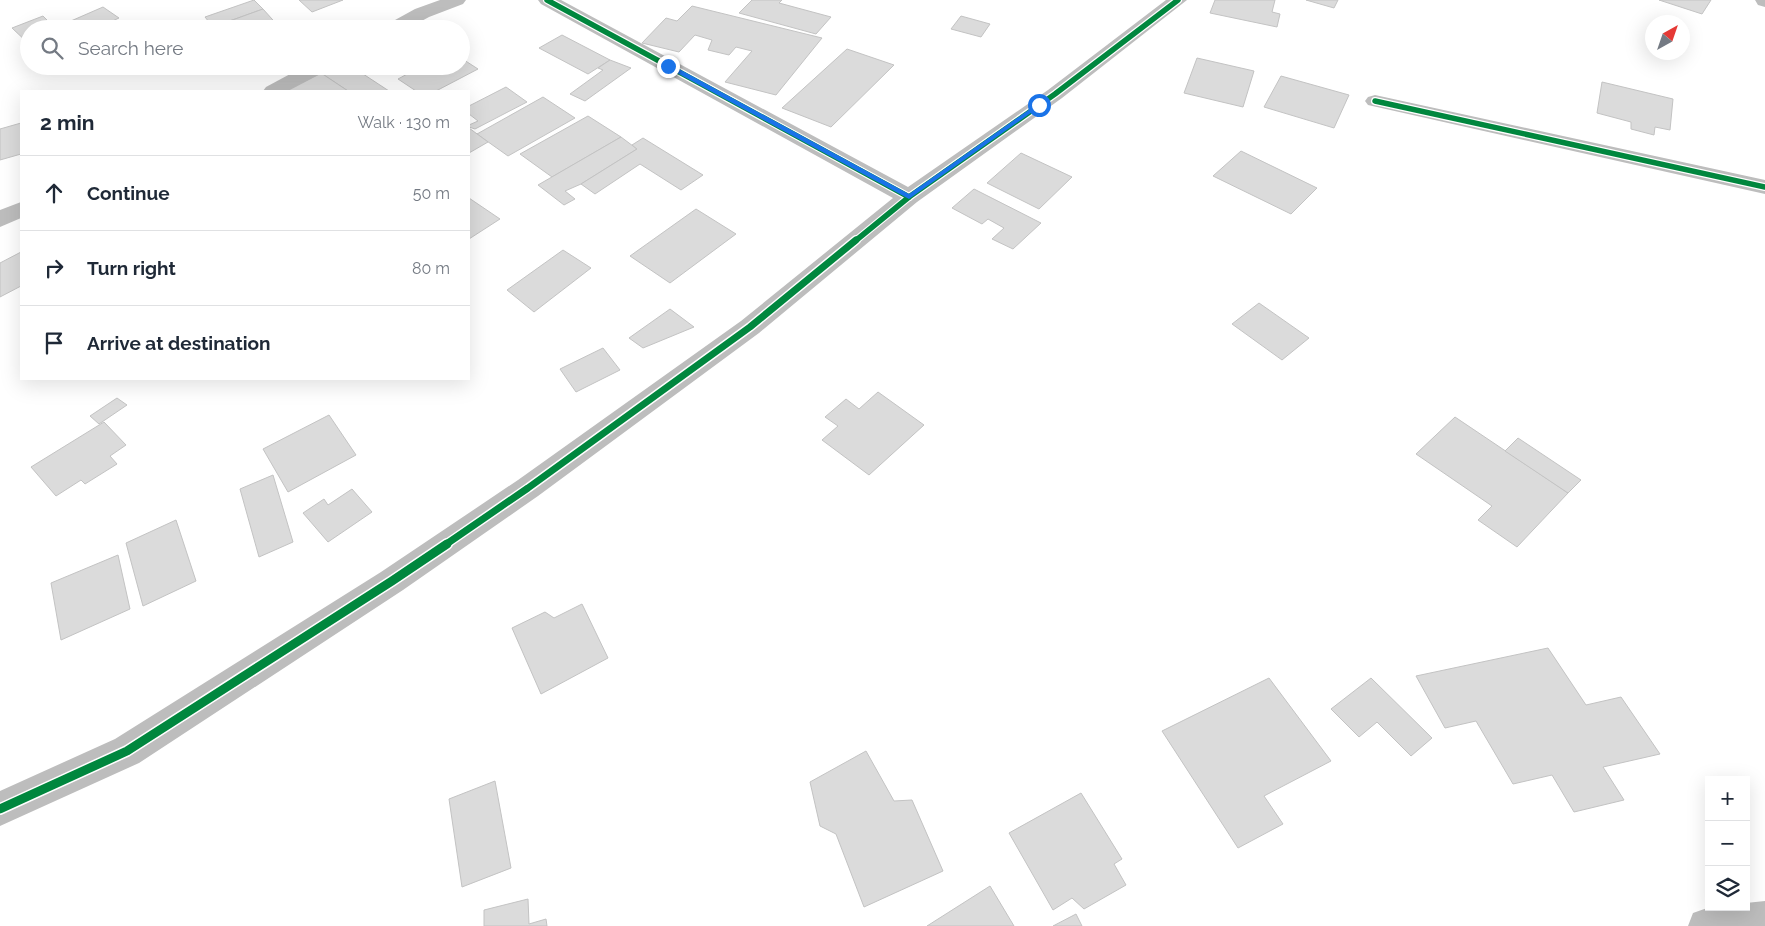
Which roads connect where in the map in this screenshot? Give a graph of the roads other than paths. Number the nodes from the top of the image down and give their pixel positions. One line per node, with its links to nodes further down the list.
1 (457, 0): 4 (street)
2 (547, 0): 9 (street)
3 (1178, 0): 9 (street)
4 (409, 20)
5 (304, 75): 6 (street)
6 (275, 90)
7 (1375, 100): 8 (street)
8 (1765, 186)
9 (909, 197): 12 (street)
10 (20, 209): 11 (street)
11 (0, 219)
12 (0, 809)
13 (1765, 919): 14 (street)
14 (1706, 926)

